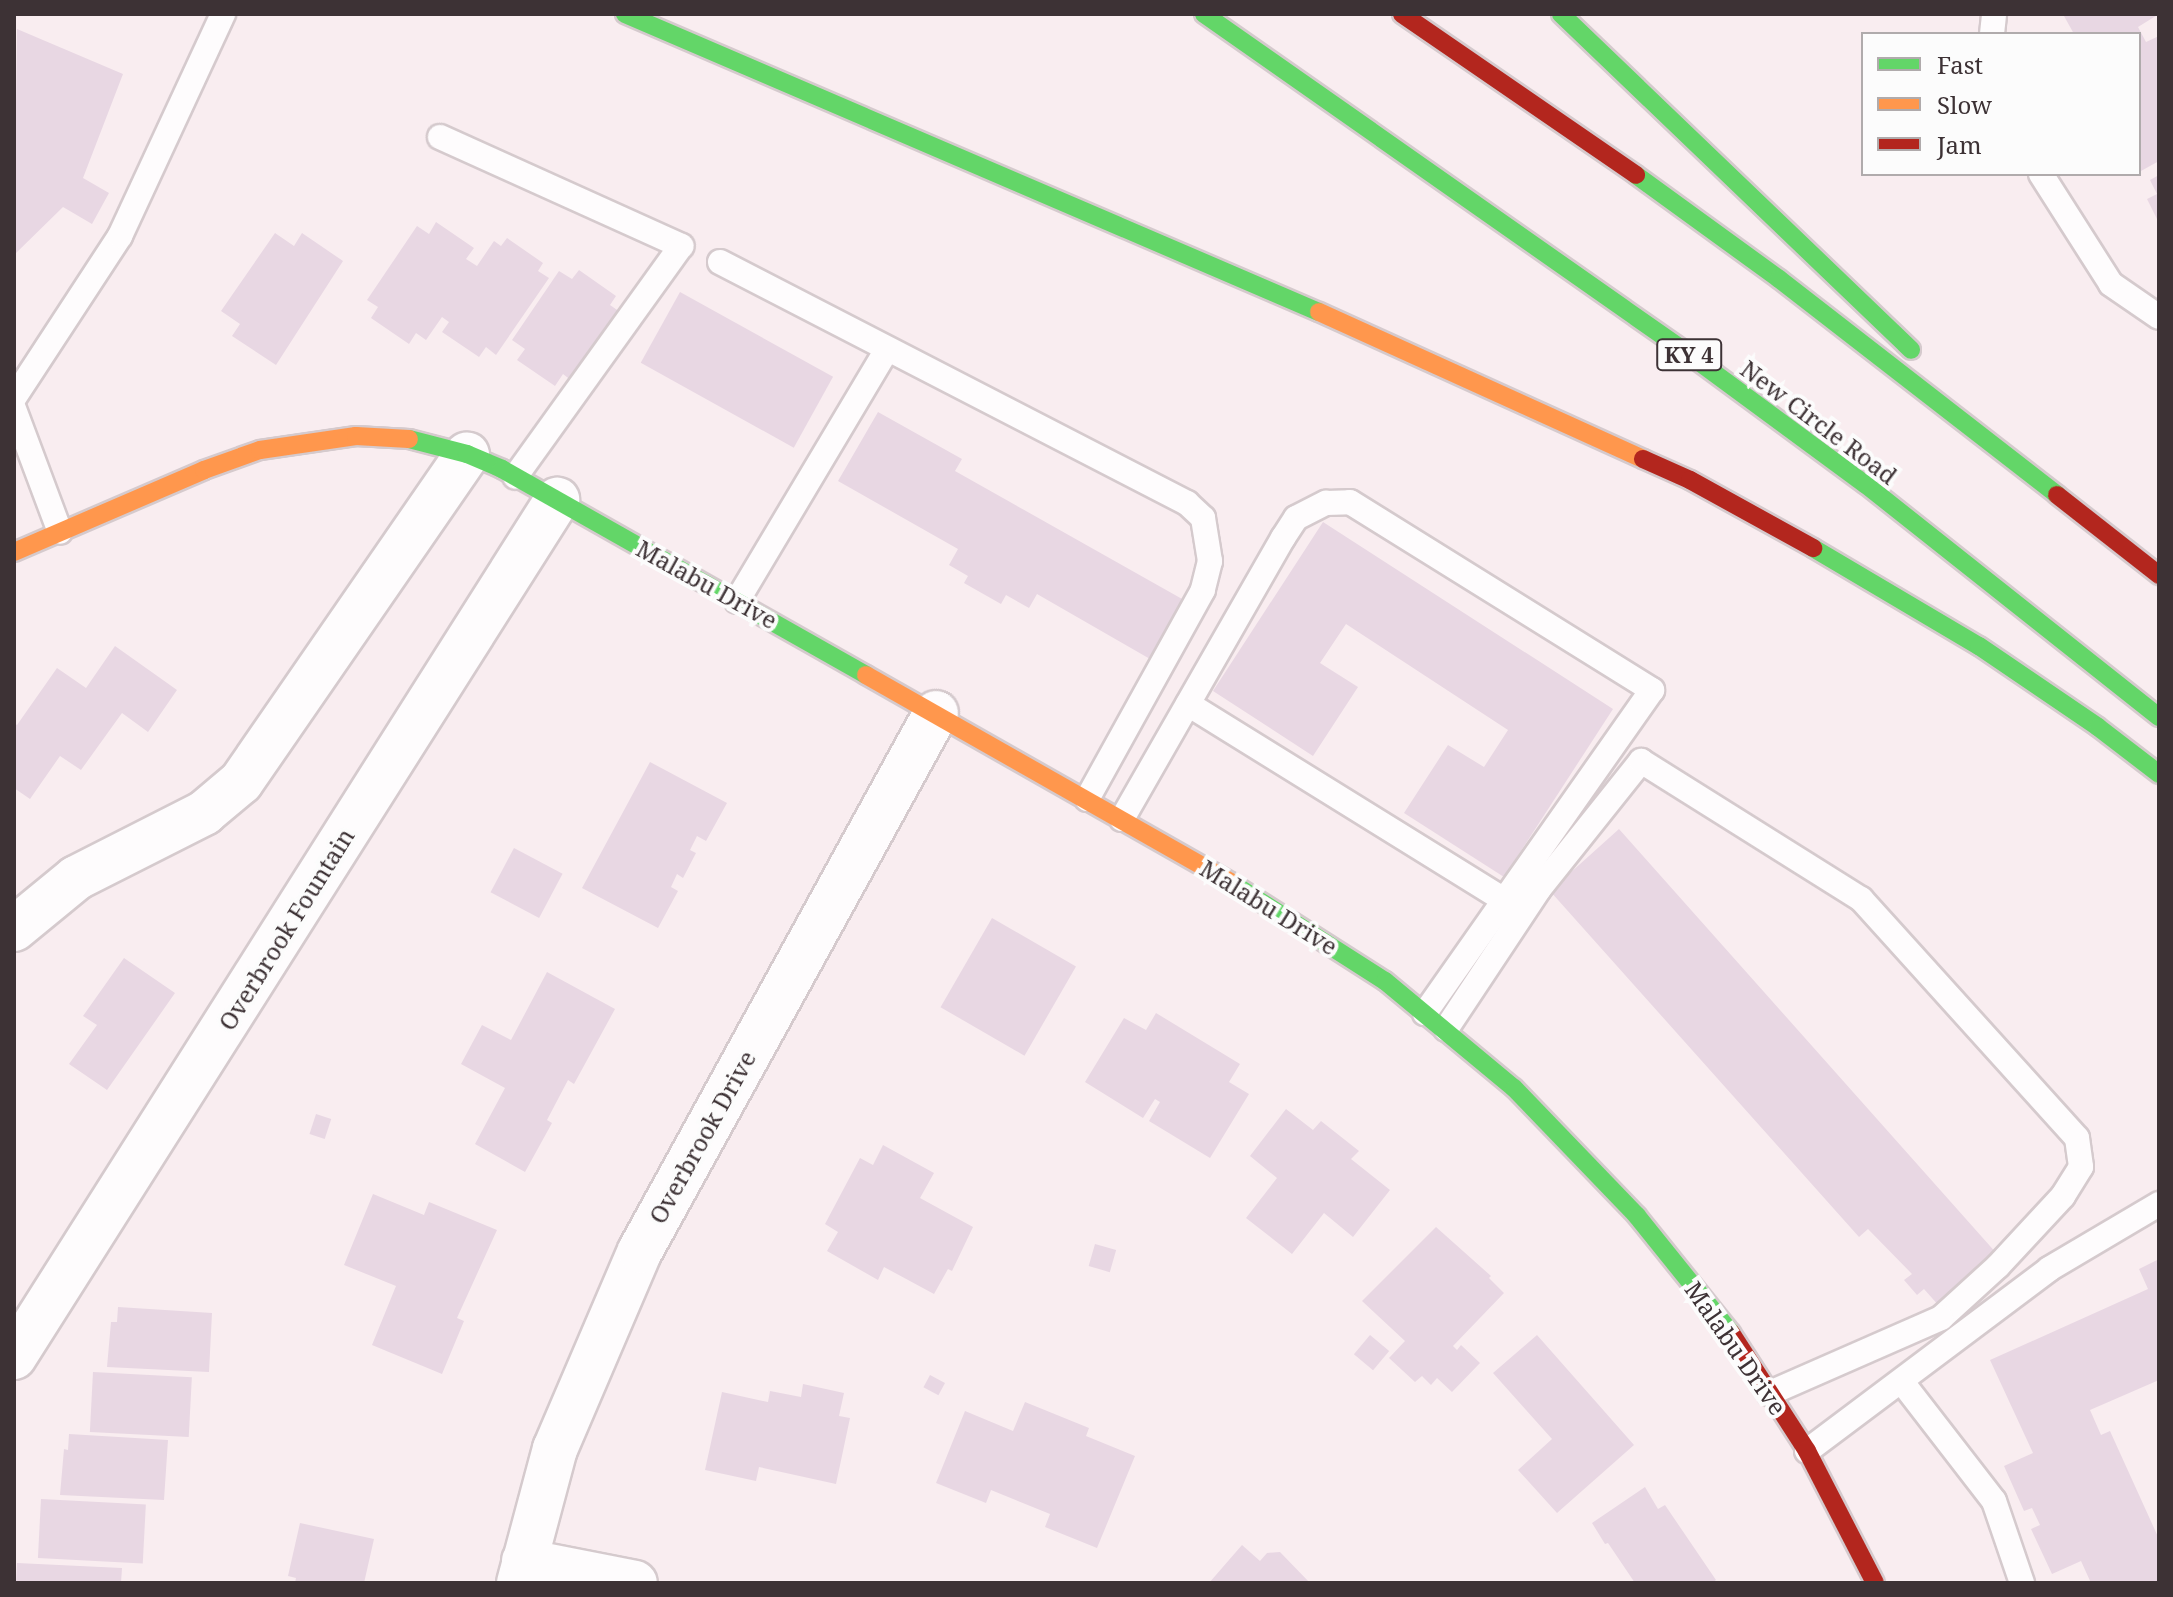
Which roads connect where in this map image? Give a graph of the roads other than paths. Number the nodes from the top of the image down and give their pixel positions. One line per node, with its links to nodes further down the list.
1 (223, 14): 13 (lane)
2 (625, 14): 26 (main road)
3 (1204, 14): 25 (main road, New Circle Road / KY 4)
4 (1402, 14): 18 (main road)
5 (1561, 14): 11 (main road)
6 (440, 137): 16 (lane)
7 (2042, 176): 9 (lane)
8 (720, 262): 10 (lane)
9 (2159, 317)
10 (887, 349): 22 (lane); 27 (lane)
11 (1930, 368)
12 (1953, 391): 18 (main road)
13 (14, 398)
14 (14, 409): 19 (lane)
15 (467, 454): 16 (main road, Malabu Drive); 19 (main road, Malabu Drive); 30 (street)
16 (515, 477): 17 (main road, Malabu Drive)
17 (557, 500): 22 (main road, Malabu Drive); 34 (street, Overbrook Fountain)
18 (2069, 501): 21 (main road)
19 (60, 532): 20 (main road, Malabu Drive)
20 (14, 552)
21 (2159, 575)
22 (737, 601): 24 (main road, Malabu Drive)
23 (1188, 704): 28 (lane); 29 (lane); 29 (lane)
24 (936, 713): 27 (main road, Malabu Drive); 38 (street, Overbrook Drive)
25 (2159, 717)
26 (2159, 774)
27 (1087, 799): 28 (main road, Malabu Drive)
28 (1122, 819): 31 (main road, Malabu Drive)
29 (1504, 900): 31 (lane)
30 (14, 929)
31 (1425, 1013): 32 (main road, Malabu Drive)
32 (1446, 1029): 36 (main road, Malabu Drive); 36 (lane)
33 (2159, 1204): 35 (lane)
34 (14, 1357)
35 (1902, 1382): 37 (lane); 41 (lane)
36 (1770, 1393): 37 (main road, Malabu Drive)
37 (1807, 1451): 39 (main road, Malabu Drive)
38 (522, 1572): 40 (street)
39 (1867, 1581)
40 (635, 1583)
41 (2022, 1583)

